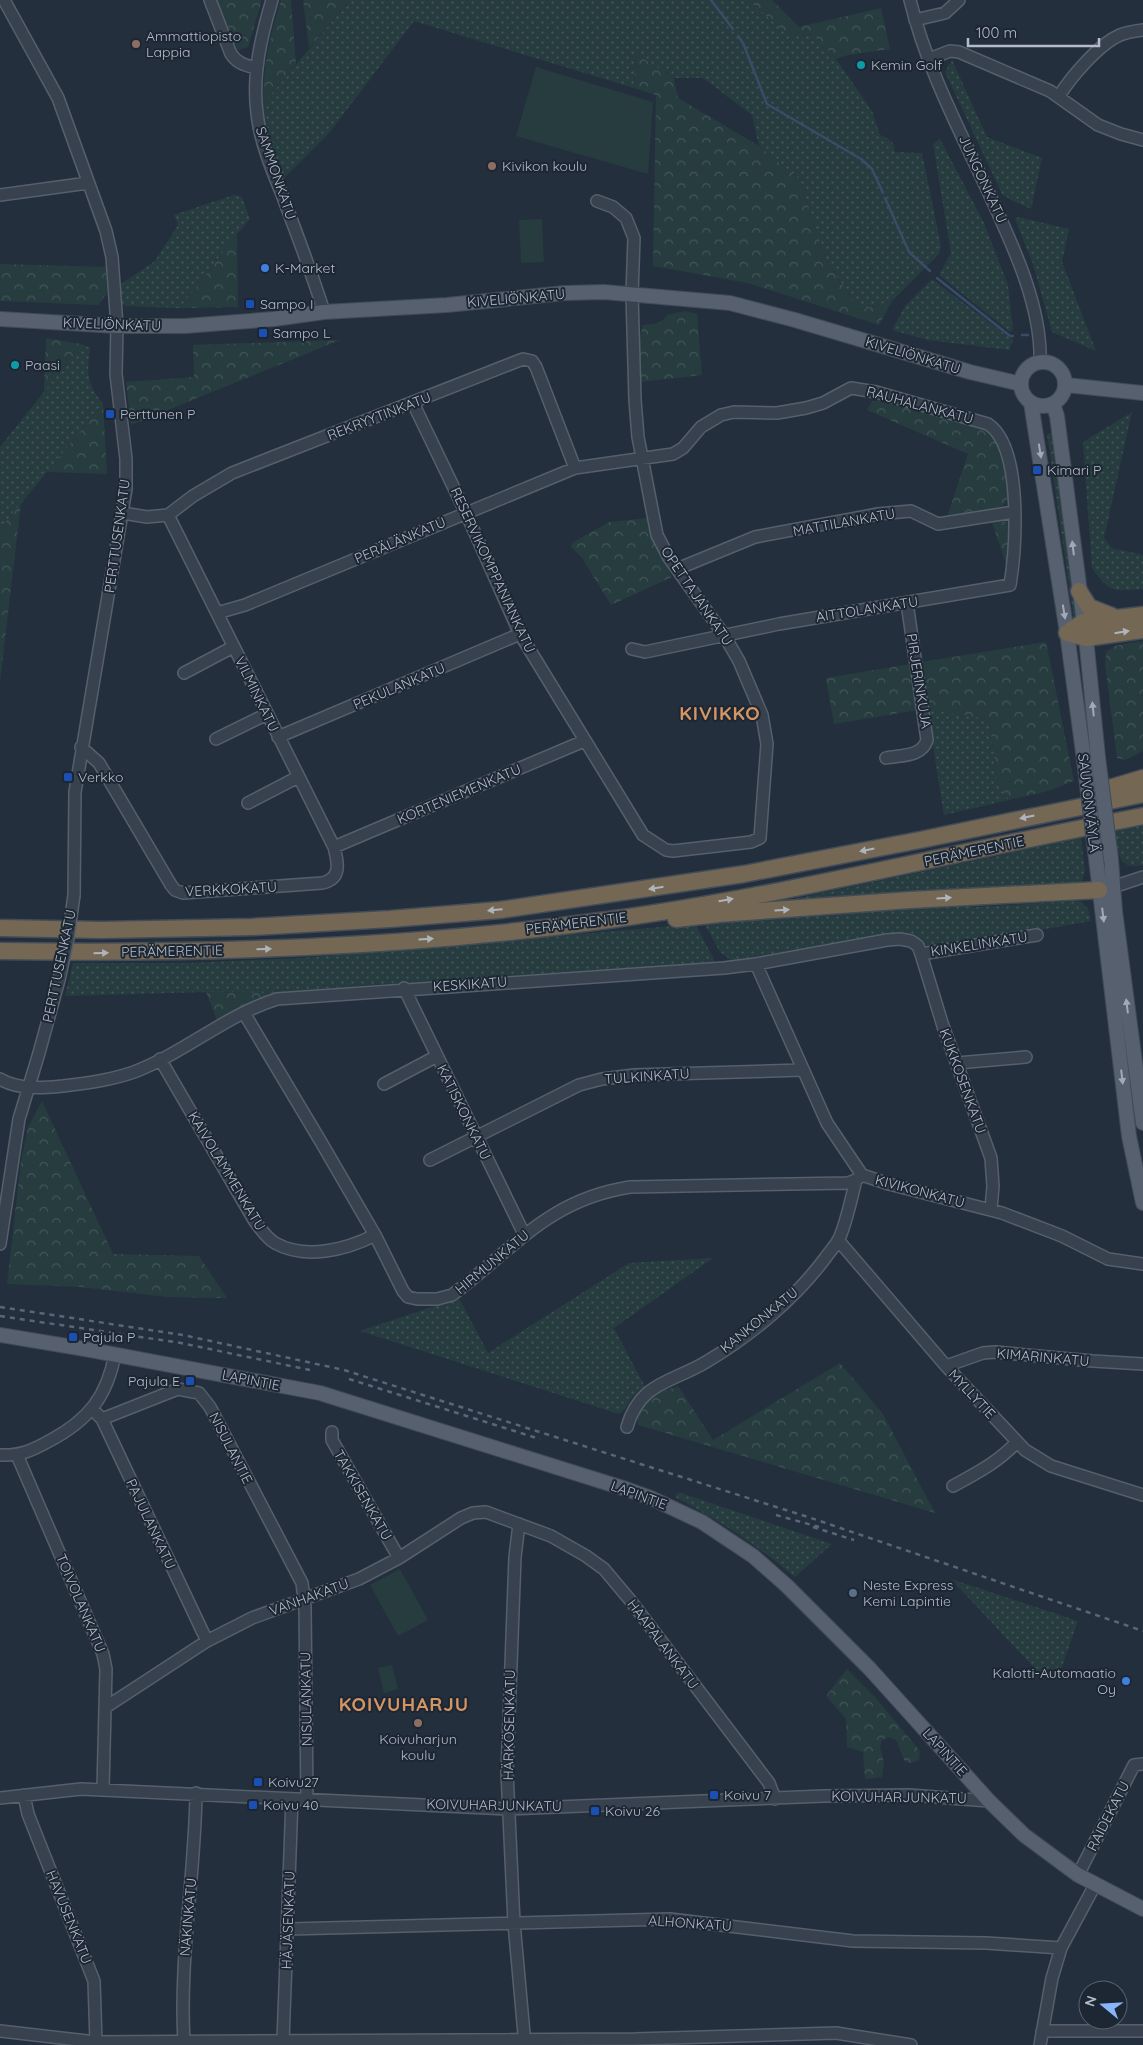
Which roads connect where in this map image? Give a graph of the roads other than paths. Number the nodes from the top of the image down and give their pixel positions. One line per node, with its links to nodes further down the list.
1 (4, 0): 12 (street, PERTTUSENKATU)
2 (210, 0): 9 (street)
3 (272, 0): 9 (street, SAMMONKATU)
4 (910, 0): 6 (street, JUNGONKATU)
5 (959, 0): 6 (street)
6 (915, 20): 8 (street, JUNGONKATU)
7 (1143, 30): 10 (street)
8 (929, 58): 10 (street); 19 (street, JUNGONKATU)
9 (256, 68): 16 (street, SAMMONKATU)
10 (1059, 96): 11 (street)
11 (1143, 140)
12 (88, 184): 13 (street); 18 (street, PERTTUSENKATU)
13 (0, 195)
14 (597, 201): 15 (street, OPETTAJANKATU)
15 (632, 294): 16 (main road, KIVELIÖNKATU); 20 (main road, KIVELIÖNKATU); 26 (street, OPETTAJANKATU)
16 (324, 312): 18 (main road, KIVELIÖNKATU)
17 (0, 319): 18 (main road, KIVELIÖNKATU)
18 (117, 326): 29 (street, PERTTUSENKATU)
19 (1040, 362): 20 (main road); 21 (main road)
20 (1021, 384): 24 (main road)
21 (1066, 385): 22 (main road); 25 (main road)
22 (1143, 393)
23 (413, 403): 27 (street, REKRYYTINKATU); 30 (street, RESERVIKOMPPANIANKATU); 31 (street, REKRYYTINKATU)
24 (1031, 403): 25 (main road); 41 (main road, SAUVONVÄYLÄ, one-way to 41)
25 (1053, 404): 34 (main road, SAUVONVÄYLÄ, one-way to 25)
26 (643, 458): 27 (street, PERÄLÄNKATU); 28 (street, RAUHALANKATU); 32 (street, OPETTAJANKATU)
27 (575, 468): 30 (street, PERÄLÄNKATU)
28 (1014, 512): 32 (street, MATTILANKATU); 33 (street, RAUHALANKATU)
29 (123, 513): 31 (street); 51 (street, PERTTUSENKATU)
30 (466, 513): 36 (street, PERÄLÄNKATU); 42 (street, RESERVIKOMPPANIANKATU)
31 (168, 515): 36 (street, VILMINKATU)
32 (677, 569): 43 (street, OPETTAJANKATU)
33 (1010, 584): 35 (street, AITTOLANKATU)
34 (1079, 591): 38 (highway); 39 (main road, SAUVONVÄYLÄ)
35 (907, 603): 43 (street, AITTOLANKATU); 52 (street, PIRJERINKUJA)
36 (217, 613): 44 (street, VILMINKATU)
37 (1143, 615): 38 (highway)
38 (1117, 618): 39 (highway)
39 (1084, 630): 40 (highway, one-way to 40); 41 (highway); 63 (main road, SAUVONVÄYLÄ, one-way to 39, bridge)
40 (1143, 630)
41 (1067, 633): 63 (main road, SAUVONVÄYLÄ, bridge)
42 (520, 634): 48 (street, PEKULANKATU); 50 (street, RESERVIKOMPPANIANKATU)
43 (724, 635): 45 (street, AITTOLANKATU); 59 (street, OPETTAJANKATU)
44 (233, 647): 46 (street); 47 (street, VILMINKATU)
45 (632, 649)
46 (184, 673)
47 (267, 714): 48 (street, VILMINKATU); 49 (street)
48 (278, 738): 53 (street, VILMINKATU)
49 (216, 739)
50 (584, 741): 59 (street, RESERVIKOMPPANIANKATU); 60 (street, KORTENIEMENKATU)
51 (81, 747): 61 (street, VERKKOKATU); 79 (street, PERTTUSENKATU, bridge)
52 (886, 758)
53 (298, 778): 56 (street); 60 (street, VILMINKATU)
54 (1143, 778): 57 (highway)
55 (1143, 794): 57 (highway, PERÄMERENTIE)
56 (248, 803)
57 (1055, 811): 65 (highway, PERÄMERENTIE, one-way to 65)
58 (1143, 816): 64 (highway, PERÄMERENTIE, one-way to 58)
59 (643, 835)
60 (334, 846): 61 (street, VILMINKATU)
61 (336, 874)
62 (1143, 877): 63 (street)
63 (1106, 889): 64 (highway, one-way to 63); 80 (main road, SAUVONVÄYLÄ, one-way to 63); 84 (main road, SAUVONVÄYLÄ, one-way to 84)
64 (611, 920): 67 (highway, PERÄMERENTIE, one-way to 64)
65 (0, 928)
66 (1037, 935): 68 (street, KINKELINKATU)
67 (0, 952)
68 (922, 954): 69 (street, KESKIKATU); 75 (street, KUKKOSENKATU)
69 (756, 964): 70 (street, KESKIKATU); 76 (street, KIVIKONKATU)
70 (404, 988): 71 (street, KESKIKATU); 72 (street, KATISKONKATU)
71 (244, 1013): 74 (street, KESKIKATU); 87 (street, HIRMUNKATU)
72 (438, 1056): 78 (street); 81 (street, KATISKONKATU)
73 (1026, 1057): 75 (street)
74 (160, 1059): 79 (street, KESKIKATU); 87 (street, KAIVOLAMMENKATU)
75 (957, 1063): 85 (street, KUKKOSENKATU)
76 (802, 1070): 81 (street, TULKINKATU); 83 (street, KIVIKONKATU)
77 (0, 1079): 79 (street, KESKIKATU)
78 (384, 1084)
79 (29, 1088): 89 (street, PERTTUSENKATU)
80 (1143, 1123)
81 (476, 1138): 82 (street, TULKINKATU); 86 (street, KATISKONKATU)
82 (430, 1160)
83 (859, 1177): 85 (street, KIVIKONKATU); 86 (street, HIRMUNKATU); 88 (street, KANKONKATU)
84 (1143, 1203)
85 (991, 1210): 90 (street, KIVIKONKATU)
86 (524, 1234): 87 (street, HIRMUNKATU)
87 (375, 1235)
88 (838, 1240): 94 (street, MYLLYTIE); 97 (street, KANKONKATU)
89 (0, 1244)
90 (1143, 1264)
91 (0, 1335): 92 (main road, LAPINTIE)
92 (115, 1354): 95 (street); 117 (main road, LAPINTIE)
93 (1143, 1364): 94 (street, KIMARINKATU)
94 (946, 1366): 99 (street, MYLLYTIE)
95 (92, 1409): 96 (street, PAJULANKATU); 101 (street)
96 (102, 1419): 106 (street, NISULANTIE); 107 (street, PAJULANKATU)
97 (626, 1426)
98 (332, 1432): 105 (street, TAKKISENKATU)
99 (1017, 1442): 102 (street); 103 (street, MYLLYTIE)
100 (0, 1455): 101 (street)
101 (17, 1455): 108 (street, TOIVOLANKATU)
102 (953, 1486)
103 (1143, 1495)
104 (519, 1524): 105 (street, VANHAKATU); 115 (street, HAAPALANKATU); 118 (street, HÄRKÖSENKATU)
105 (399, 1558): 106 (street, VANHAKATU)
106 (304, 1598): 107 (street, VANHAKATU); 116 (street, NISULANKATU)
107 (207, 1641): 108 (street, VANHAKATU)
108 (106, 1707): 110 (street, TOIVOLANKATU)
109 (1143, 1764): 119 (street, RAIDEKATU)
110 (104, 1789): 111 (street, KOIVUHARJUNKATU); 112 (street, KOIVUHARJUNKATU)
111 (196, 1793): 114 (street, KOIVUHARJUNKATU); 130 (street, NÄKINKATU)
112 (24, 1795): 113 (street, KOIVUHARJUNKATU); 129 (street, HAVUSENKATU)
113 (0, 1798)
114 (292, 1799): 116 (street, KOIVUHARJUNKATU); 123 (street, HÄJÄSENKATU)
115 (775, 1799): 117 (street, KOIVUHARJUNKATU); 118 (street, KOIVUHARJUNKATU)
116 (307, 1800): 118 (street, KOIVUHARJUNKATU)
117 (989, 1800): 119 (main road, LAPINTIE)
118 (508, 1809): 122 (street, HÄRKÖSENKATU)
119 (1078, 1875): 120 (main road, LAPINTIE)
120 (1094, 1884): 121 (main road, LAPINTIE); 124 (street)
121 (1143, 1909)
122 (514, 1923): 123 (street, ALHONKATU); 124 (street, ALHONKATU); 131 (street, HÄRKÖSENKATU)
123 (289, 1928): 128 (street, HÄJÄSENKATU)
124 (1061, 1948): 126 (street)
125 (0, 2031): 129 (street)
126 (1042, 2031): 127 (street); 133 (street)
127 (1143, 2031)
128 (283, 2041): 130 (street); 131 (street)
129 (96, 2042): 130 (street)
130 (184, 2042)
131 (525, 2042): 132 (street)
132 (911, 2045)
133 (1040, 2045)

